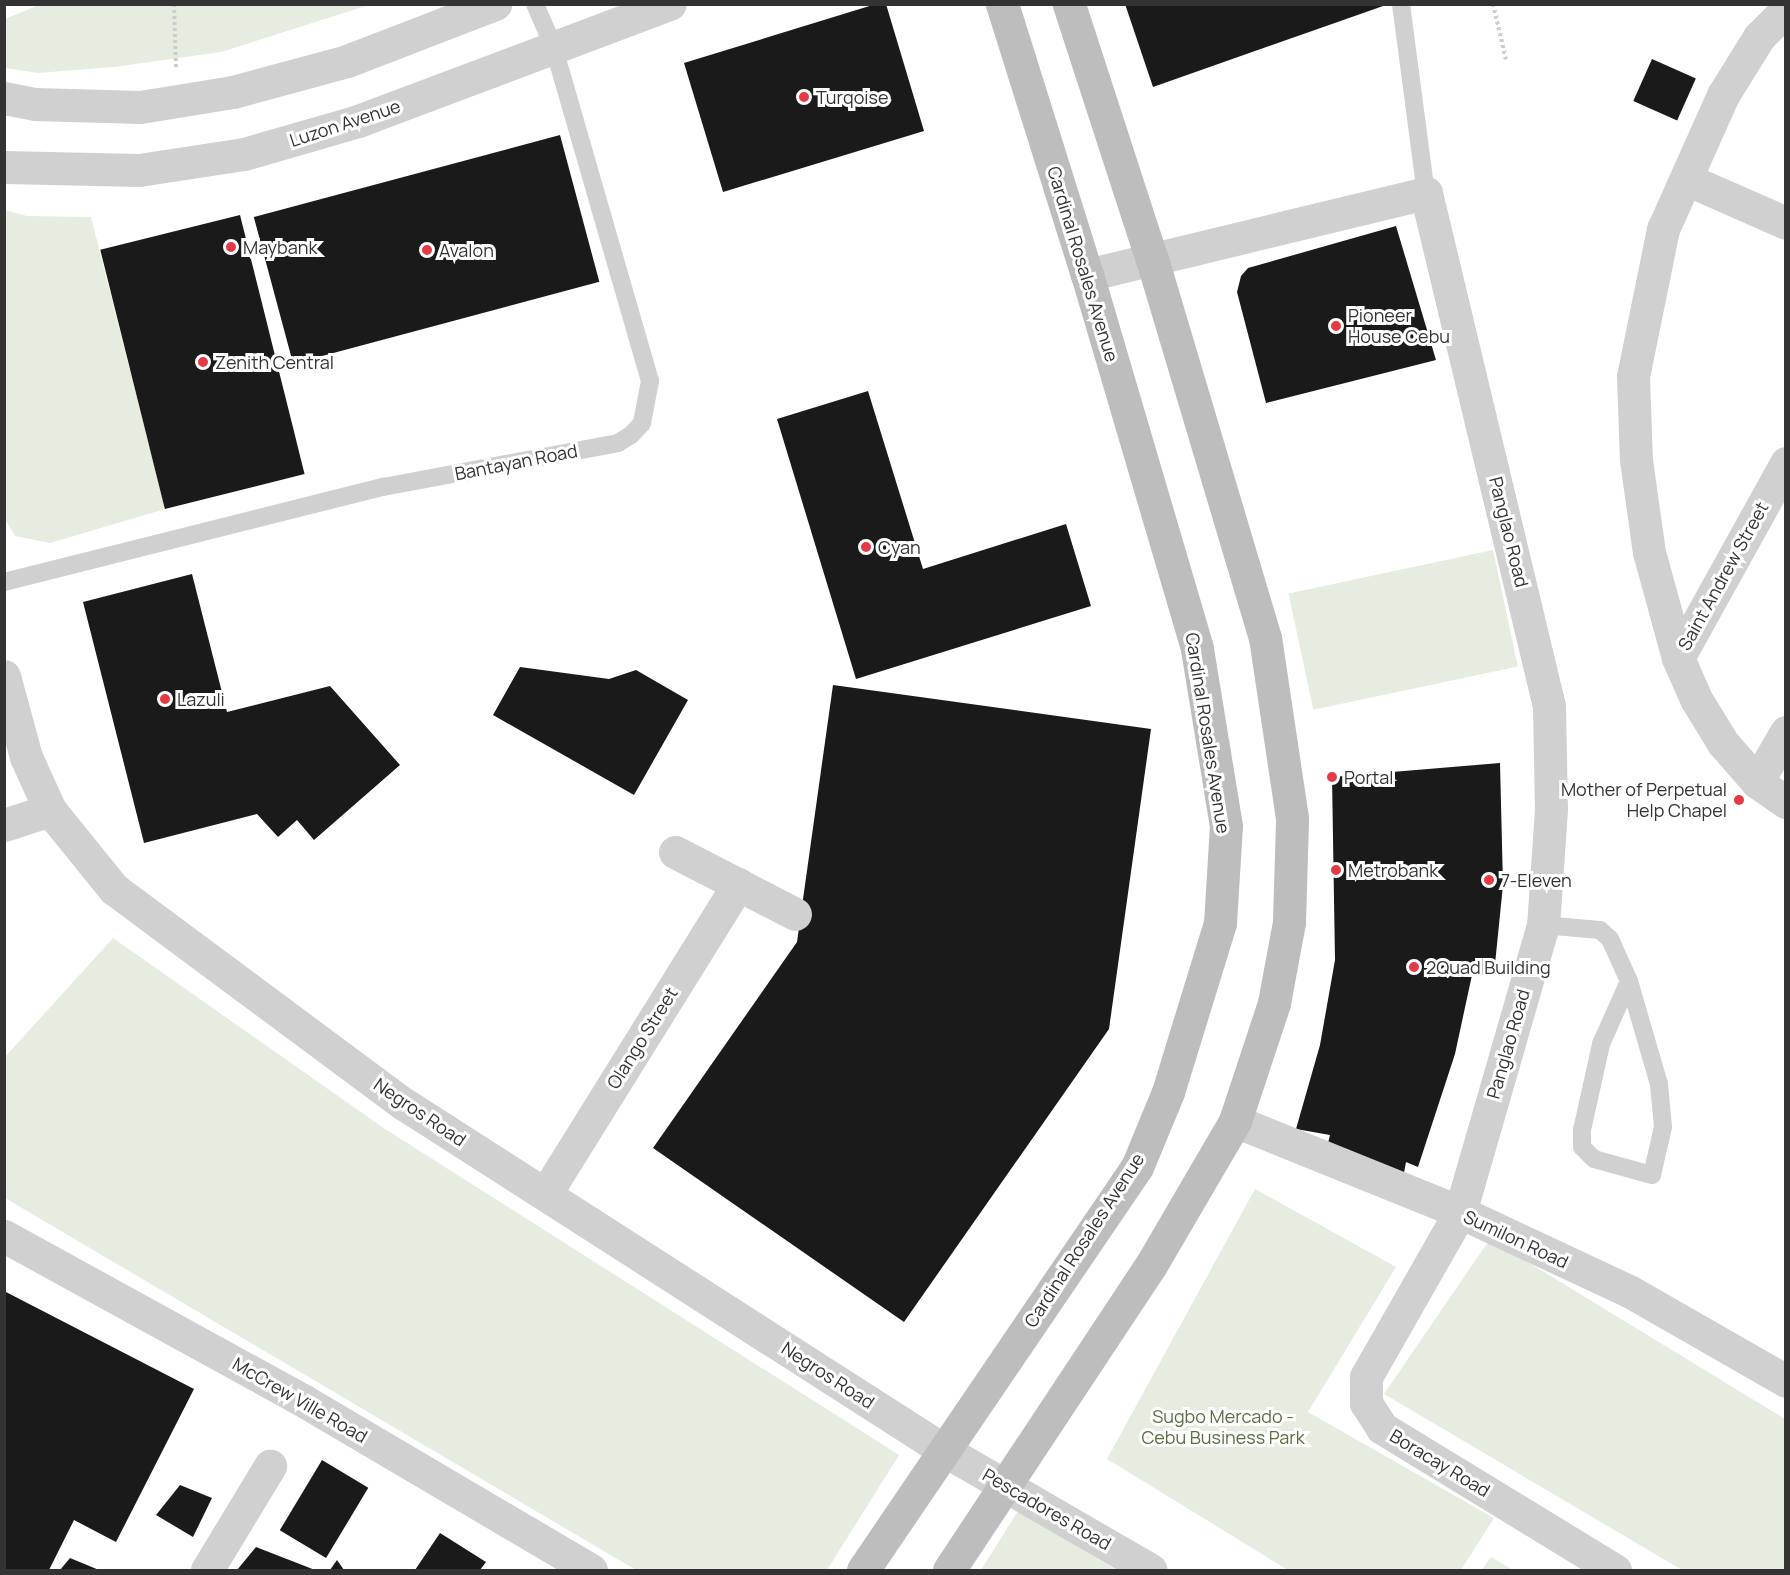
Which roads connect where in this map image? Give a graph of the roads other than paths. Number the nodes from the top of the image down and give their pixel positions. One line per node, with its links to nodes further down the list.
1 (495, 4): 9 (street)
2 (535, 4): 8 (lane, Bantayan Road)
3 (670, 4): 8 (street, Luzon Avenue)
4 (1002, 4): 15 (main road, Cardinal Rosales Avenue)
5 (1070, 4): 14 (main road)
6 (1401, 4): 12 (lane)
7 (1785, 10): 11 (street)
8 (554, 48): 10 (street, Luzon Avenue); 17 (lane, Bantayan Road)
9 (4, 98)
10 (4, 167)
11 (1686, 179): 13 (street); 18 (street)
12 (1426, 193): 14 (street); 28 (street, Panglao Road)
13 (1785, 223)
14 (1152, 260): 15 (street); 30 (main road)
15 (1088, 275): 35 (main road, Cardinal Rosales Avenue)
16 (1785, 463): 18 (street, Saint Andrew Street)
17 (4, 582)
18 (1678, 658): 21 (street)
19 (4, 676): 23 (street, Negros Road)
20 (1785, 732): 21 (street)
21 (1757, 782): 22 (street)
22 (1785, 802)
23 (50, 810): 24 (street); 31 (street, Negros Road)
24 (4, 825)
25 (675, 852): 26 (street)
26 (738, 884): 27 (street); 31 (street, Olango Street)
27 (795, 914)
28 (1543, 925): 29 (lane); 32 (street, Panglao Road)
29 (1629, 981): 29 (lane)
30 (1235, 1121): 32 (street, Sumilon Road); 37 (main road)
31 (546, 1193): 35 (street, Negros Road)
32 (1460, 1212): 34 (street, Sumilon Road); 43 (street, Boracay Road)
33 (4, 1236): 39 (street, McCrew Ville Road)
34 (1785, 1381)
35 (942, 1449): 37 (street, Pescadores Road); 40 (main road, Cardinal Rosales Avenue)
36 (270, 1466): 38 (street)
37 (1005, 1482): 41 (main road); 42 (street, Pescadores Road)
38 (207, 1570)
39 (591, 1570)
40 (863, 1570)
41 (949, 1570)
42 (1151, 1570)
43 (1615, 1570)

